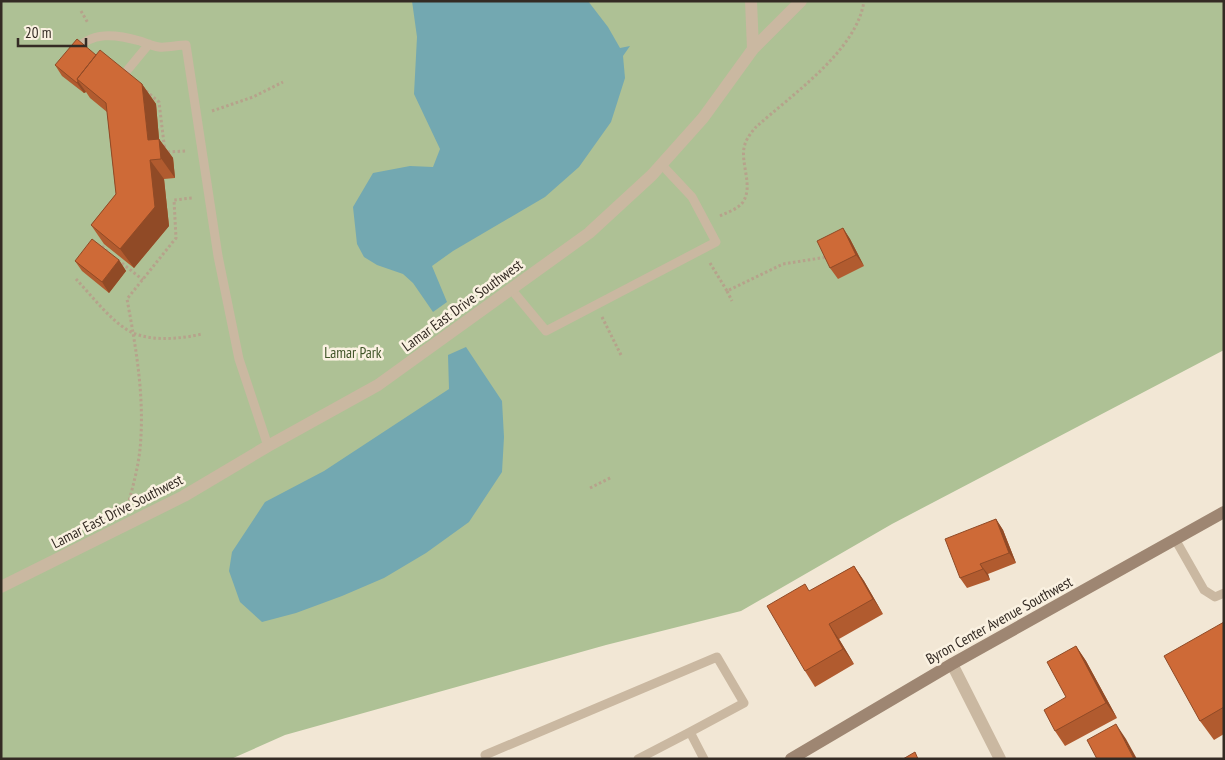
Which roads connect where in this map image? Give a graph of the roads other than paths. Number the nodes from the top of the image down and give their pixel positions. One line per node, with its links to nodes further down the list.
1 (750, 1): 4 (street)
2 (801, 1): 4 (street, Lamar East Drive Southwest)
3 (150, 44): 5 (lane); 6 (lane); 9 (lane)
4 (753, 49): 7 (street, Lamar East Drive Southwest)
5 (67, 60)
6 (125, 73)
7 (662, 164): 8 (street, Lamar East Drive Southwest); 8 (lane)
8 (511, 289): 9 (street, Lamar East Drive Southwest)
9 (268, 446): 12 (street, Lamar East Drive Southwest)
10 (1224, 512): 11 (main road, Byron Center Avenue Southwest)
11 (1175, 539): 13 (lane); 14 (main road, Byron Center Avenue Southwest)
12 (1, 587)
13 (1224, 593)
14 (952, 664): 19 (main road, Byron Center Avenue Southwest); 20 (street)
15 (690, 732): 16 (lane); 17 (lane); 18 (lane)
16 (482, 758)
17 (638, 759)
18 (704, 759)
19 (791, 759)
20 (1000, 759)

